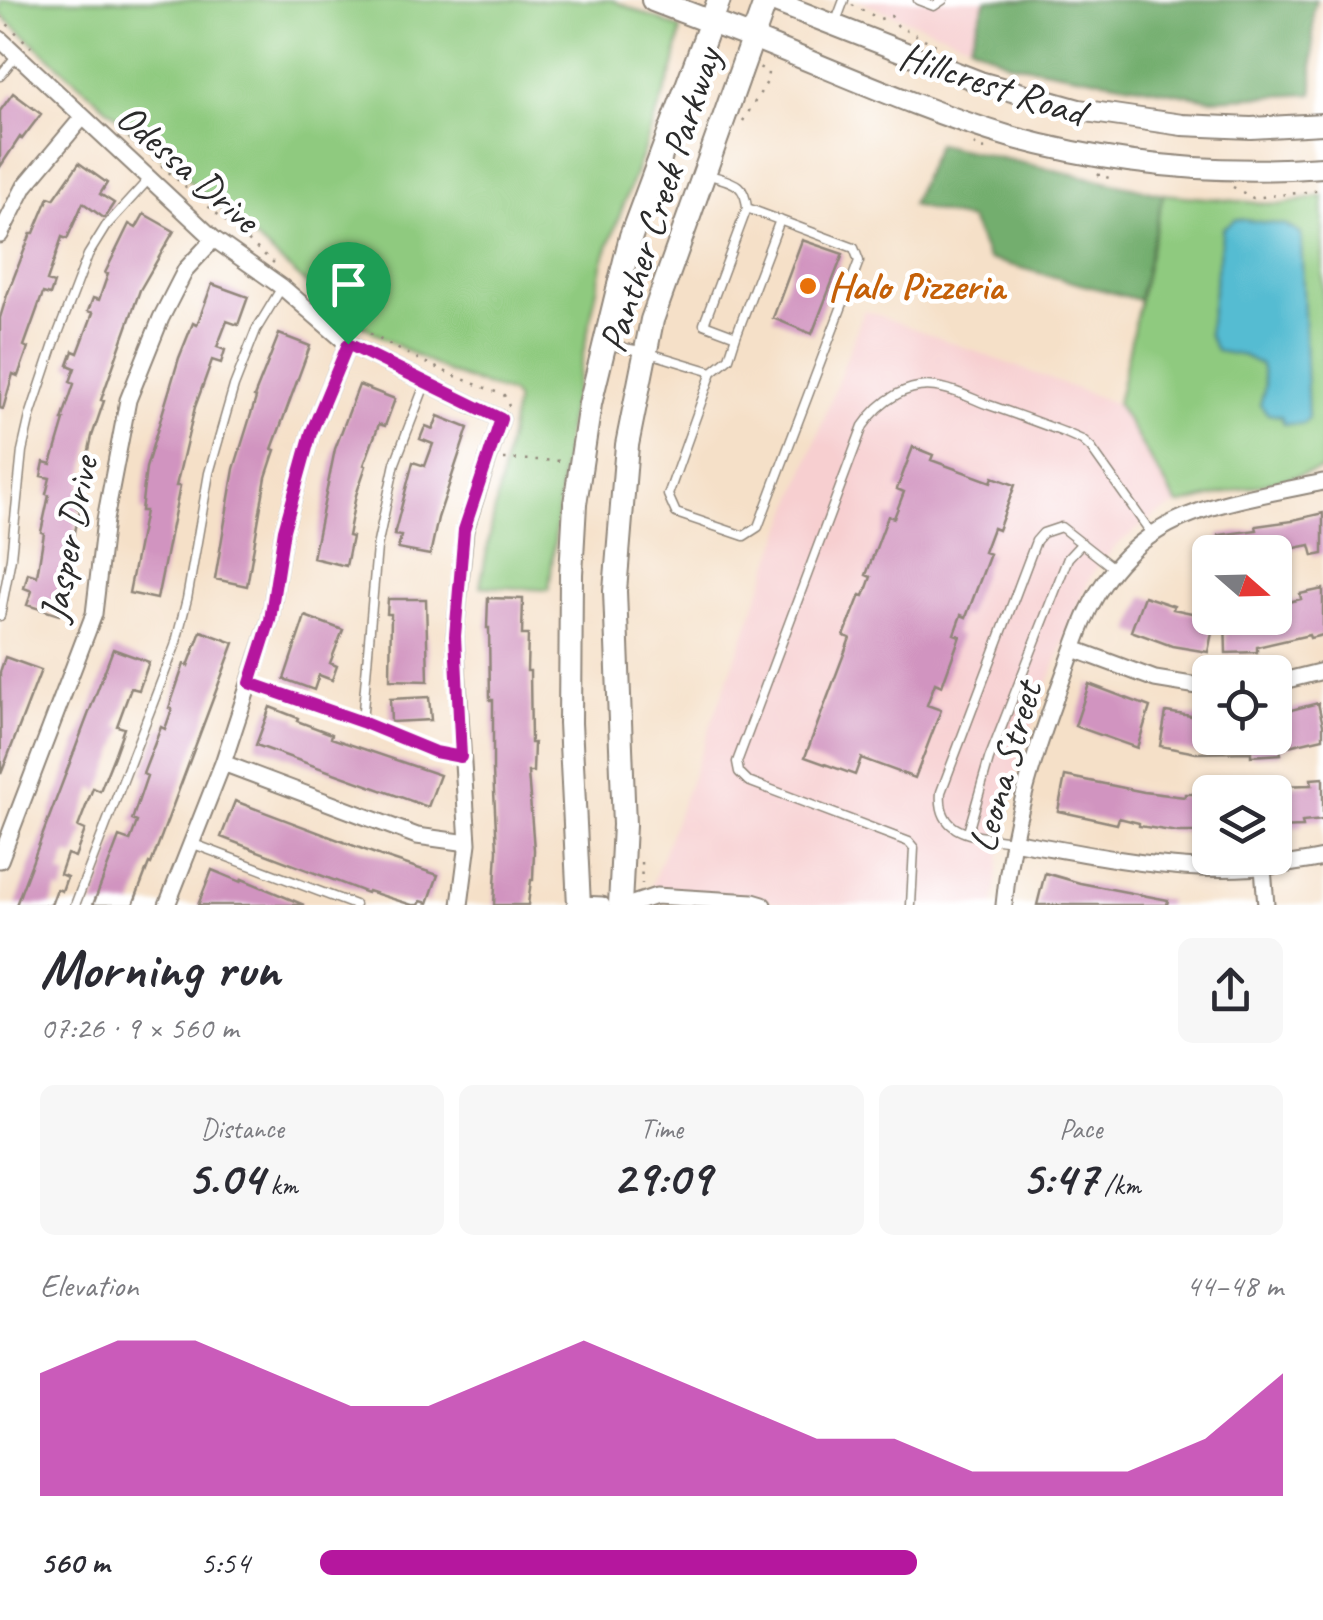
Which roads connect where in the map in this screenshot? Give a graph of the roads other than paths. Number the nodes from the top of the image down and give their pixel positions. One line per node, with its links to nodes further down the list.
1 (652, 0): 6 (main road, Hillcrest Road)
2 (768, 0): 7 (street, Hillcrest Road); 8 (main road, Panther Creek Parkway)
3 (918, 0): 4 (lane)
4 (943, 0)
5 (844, 1): 7 (lane)
6 (715, 11): 8 (main road, Hillcrest Road); 24 (main road, Panther Creek Parkway)
7 (835, 24): 13 (street, Hillcrest Road)
8 (753, 38): 14 (street, Hillcrest Road); 15 (main road, Panther Creek Parkway)
9 (0, 39): 10 (street, Odessa Drive)
10 (17, 56): 11 (lane); 12 (street, Odessa Drive)
11 (0, 76)
12 (82, 118): 16 (street, Odessa Drive); 19 (street)
13 (1323, 124)
14 (1323, 168)
15 (704, 173): 17 (lane); 25 (main road, Panther Creek Parkway)
16 (149, 180): 20 (street, Odessa Drive); 32 (lane)
17 (747, 208): 18 (lane); 22 (lane)
18 (780, 220): 22 (lane); 26 (lane)
19 (0, 235)
20 (214, 240): 21 (street, Odessa Drive); 46 (street, Jasper Drive)
21 (282, 287): 23 (street, Odessa Drive); 51 (lane)
22 (736, 336): 26 (lane)
23 (348, 344): 27 (street, Odessa Drive); 36 (street)
24 (604, 344): 25 (lane); 50 (main road, Panther Creek Parkway)
25 (646, 352): 26 (lane); 56 (main road, Panther Creek Parkway)
26 (712, 372)
27 (426, 382): 38 (lane); 39 (street, Odessa Drive)
28 (1323, 482): 29 (street, Leona Street)
29 (1152, 534): 31 (street, Leona Street); 59 (lane)
30 (1082, 543): 31 (lane); 41 (lane); 41 (lane)
31 (1114, 569): 33 (street, Leona Street)
32 (0, 616)
33 (1074, 649): 37 (street); 42 (street, Leona Street)
34 (1323, 672): 35 (street)
35 (1292, 679)
36 (250, 683): 38 (lane); 40 (street)
37 (1192, 685)
38 (362, 722): 39 (lane)
39 (461, 757): 43 (street)
40 (223, 763): 43 (street); 44 (street)
41 (968, 832): 42 (lane)
42 (1012, 841): 48 (street); 60 (street, Leona Street)
43 (468, 842): 54 (street)
44 (191, 843): 52 (street); 53 (lane)
45 (1323, 858): 47 (street)
46 (0, 860)
47 (1292, 863)
48 (1192, 868)
49 (1264, 875): 61 (street)
50 (579, 904): 55 (street)
51 (75, 905)
52 (167, 905)
53 (354, 905)
54 (460, 905)
55 (602, 905)
56 (620, 905)
57 (629, 905): 58 (street)
58 (764, 905)
59 (911, 905)
60 (1004, 905)
61 (1266, 905)

